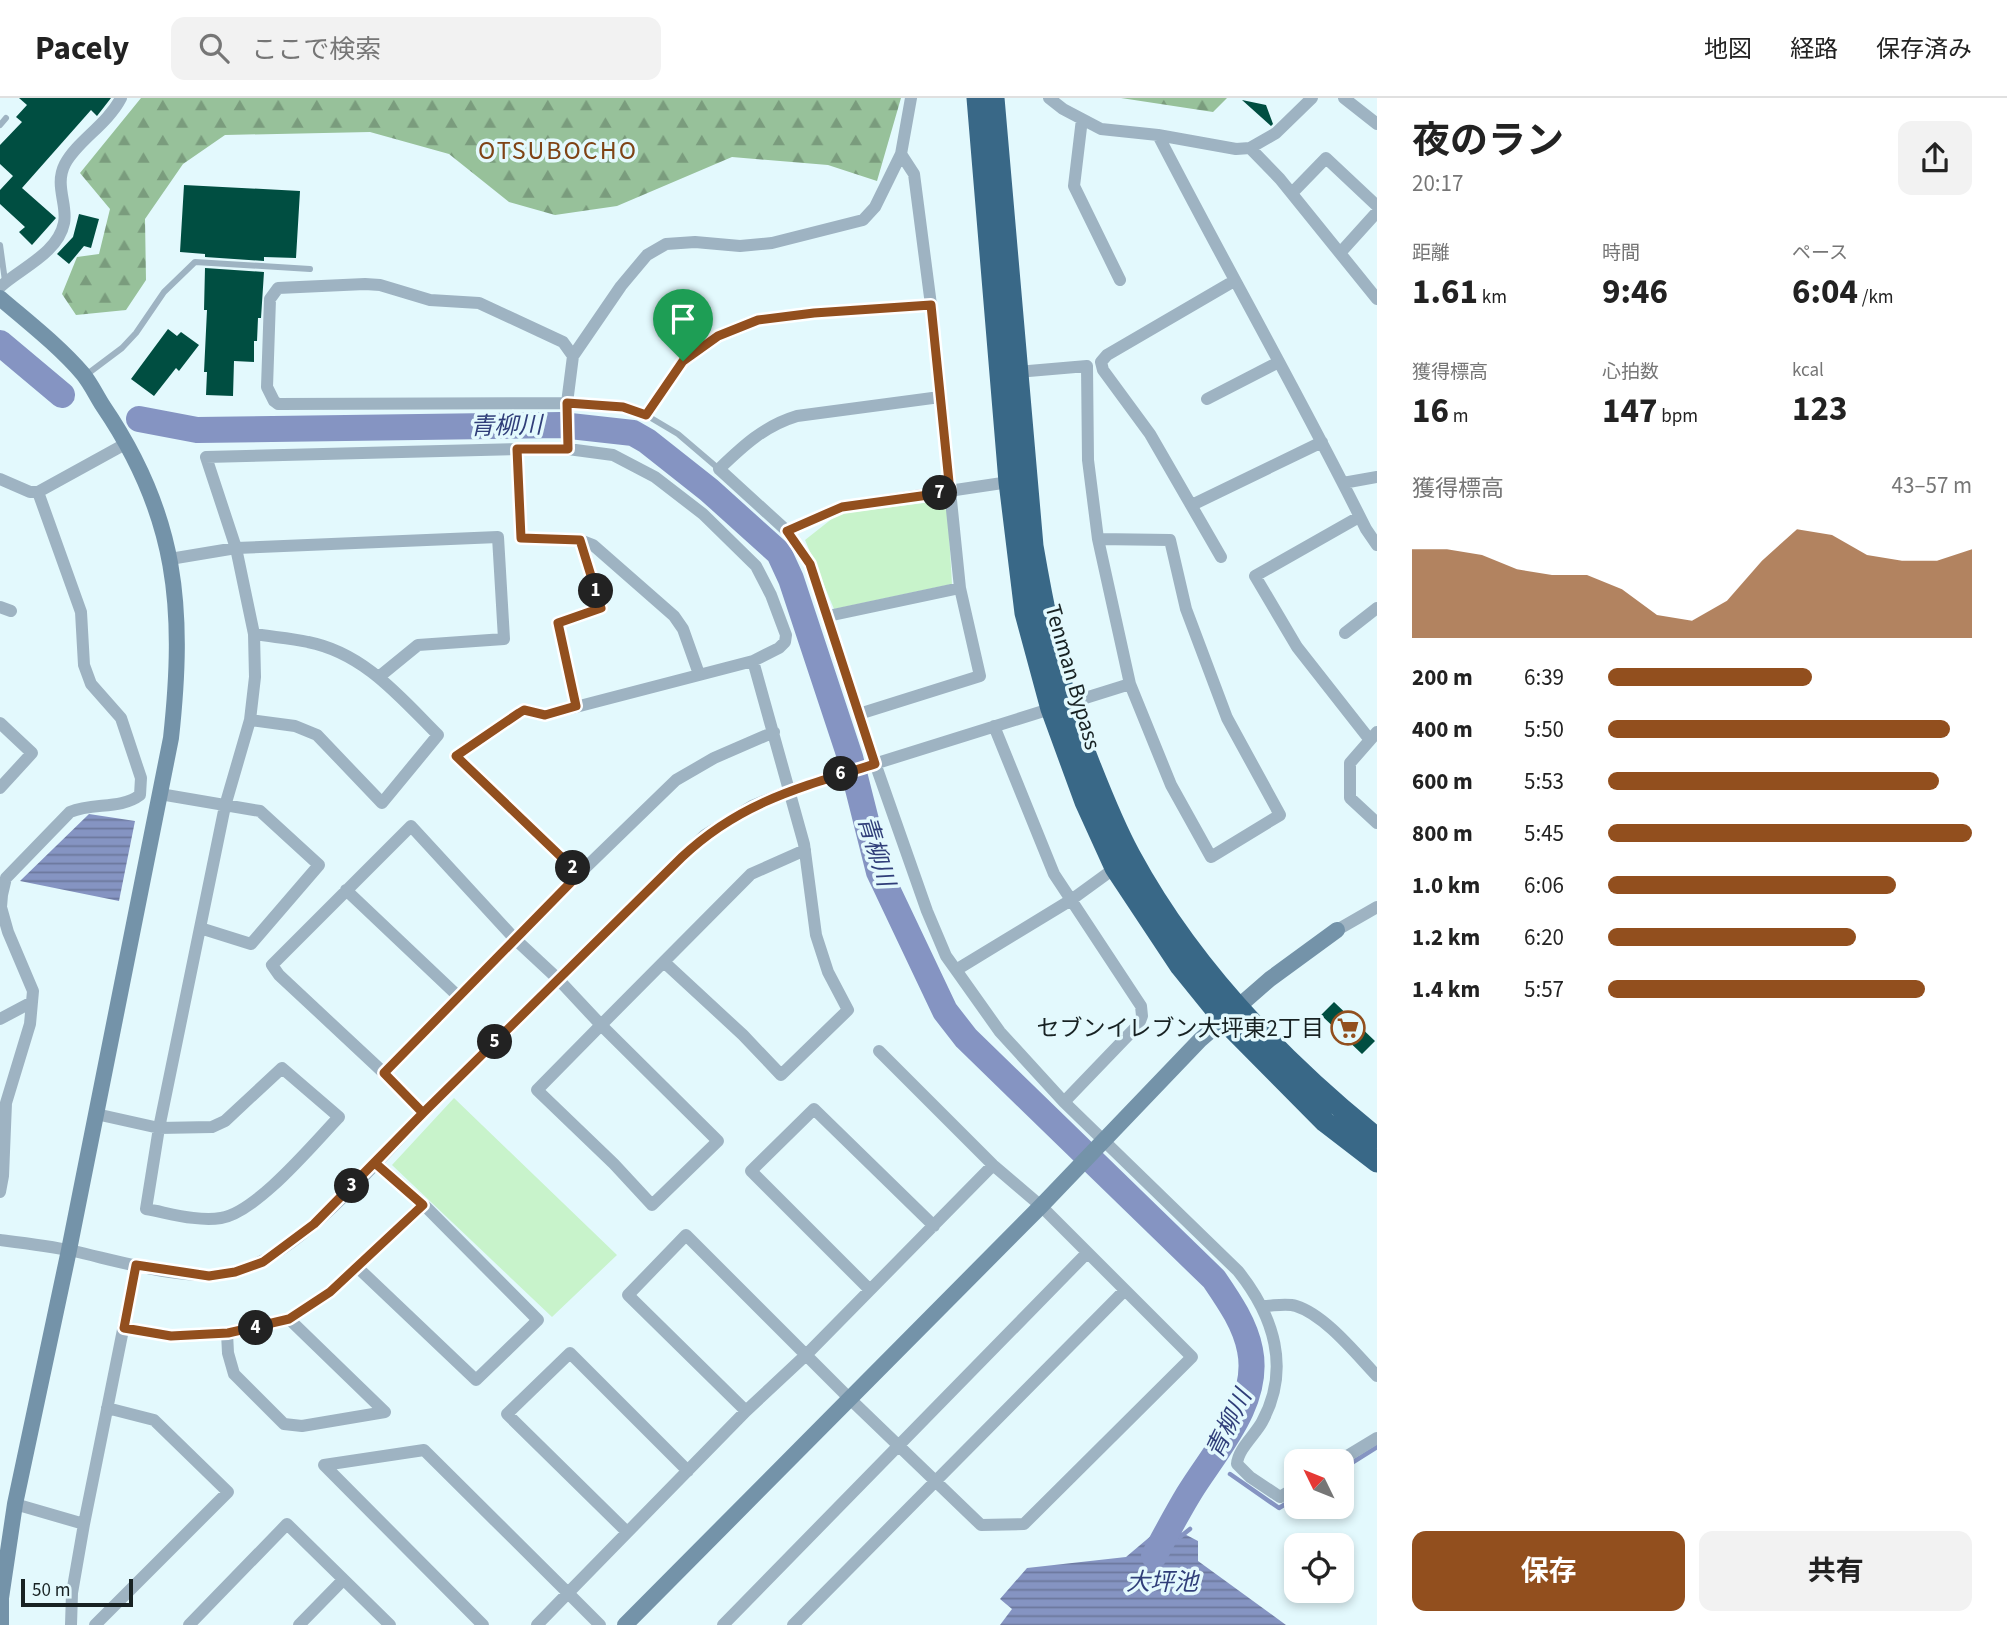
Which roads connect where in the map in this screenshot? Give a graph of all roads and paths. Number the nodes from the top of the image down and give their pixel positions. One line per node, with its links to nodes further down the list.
1 (121, 98): 23 (street)
2 (911, 98): 14 (street)
3 (977, 98): 42 (highway, Tenman Bypass)
4 (994, 98): 29 (highway, Tenman Bypass)
5 (1049, 98): 9 (street)
6 (1312, 98): 13 (street)
7 (1344, 98): 10 (street)
8 (6, 118): 11 (lane)
9 (1082, 119): 12 (street); 21 (street)
10 (1377, 124)
11 (0, 125)
12 (1158, 135): 13 (street); 22 (street)
13 (1250, 148): 15 (street)
14 (901, 154): 26 (street); 27 (street)
15 (1292, 193): 16 (street); 19 (street)
16 (1377, 206)
17 (1377, 212): 19 (street)
18 (0, 245): 23 (lane)
19 (1340, 253): 25 (street)
20 (310, 269): 30 (lane)
21 (1120, 281)
22 (1234, 281): 28 (street); 46 (street)
23 (3, 284)
24 (0, 298): 30 (street)
25 (1377, 299)
26 (931, 305): 31 (street); 34 (street)
27 (573, 356): 33 (street); 33 (street)
28 (1279, 362): 32 (street); 35 (street)
29 (1017, 372): 49 (street); 65 (highway, Tenman Bypass)
30 (84, 376): 36 (street)
31 (940, 397): 39 (street); 45 (street)
32 (1208, 399)
33 (567, 403): 34 (street); 38 (street)
34 (646, 415): 39 (lane)
35 (1322, 442): 43 (street); 46 (street)
36 (127, 443): 44 (street); 54 (street)
37 (517, 449): 38 (street); 50 (street); 52 (street)
38 (568, 449): 60 (street)
39 (719, 469): 48 (street)
40 (1377, 477): 43 (street)
41 (0, 480): 44 (street)
42 (1009, 482): 45 (street); 65 (highway, Tenman Bypass)
43 (1343, 483): 47 (street)
44 (38, 492): 86 (street)
45 (950, 492): 48 (street); 55 (street)
46 (1192, 505): 53 (street)
47 (1359, 517): 51 (street); 71 (street)
48 (787, 531): 57 (street)
49 (1098, 539): 63 (street); 63 (street)
50 (580, 540): 61 (street); 64 (street)
51 (1377, 545)
52 (236, 548): 54 (street); 59 (street); 62 (street)
53 (1221, 557)
54 (170, 559): 75 (street)
55 (960, 588): 57 (street); 66 (street)
56 (1377, 608): 58 (street)
57 (828, 616): 66 (street)
58 (1345, 633)
59 (254, 634): 62 (street); 67 (street)
60 (753, 661): 61 (street); 70 (street)
61 (699, 674): 64 (street)
62 (380, 676): 67 (street)
63 (1130, 684): 65 (street)
64 (576, 706): 80 (street)
65 (1059, 706): 69 (street); 79 (highway, Tenman Bypass); 93 (highway, Tenman Bypass)
66 (859, 714): 72 (street)
67 (250, 720): 76 (street)
68 (0, 723): 73 (street)
69 (994, 726): 72 (street); 82 (street)
70 (774, 732): 74 (street); 80 (street)
71 (1373, 736): 77 (street)
72 (875, 764): 74 (street); 89 (street)
73 (0, 788)
74 (791, 790): 78 (street); 90 (street)
75 (160, 794): 76 (street); 100 (street)
76 (225, 806): 84 (street); 84 (street)
77 (1377, 823)
78 (805, 850): 88 (street); 88 (street)
79 (1115, 868): 82 (street); 93 (highway, Tenman Bypass)
80 (579, 874): 87 (street)
81 (346, 890): 87 (street); 91 (street); 97 (street)
82 (1071, 900): 89 (street); 98 (street)
83 (1377, 907): 85 (street)
84 (200, 928): 101 (street)
85 (1337, 930): 93 (street)
86 (4, 934): 92 (street)
87 (515, 939): 90 (street); 91 (street)
88 (664, 962): 95 (street)
89 (956, 970): 98 (street)
90 (558, 979): 95 (street); 99 (street)
91 (459, 997): 97 (street)
92 (32, 1002): 94 (street); 104 (street)
93 (1230, 1013): 102 (highway, Tenman Bypass); 103 (street); 105 (highway, Tenman Bypass)
94 (0, 1019)
95 (601, 1025): 95 (street)
96 (879, 1051): 107 (street)
97 (384, 1073): 99 (street)
98 (1064, 1102): 103 (street)
99 (423, 1113): 106 (street)
100 (96, 1114): 101 (street); 113 (street)
101 (159, 1128): 101 (street)
102 (1377, 1138)
103 (1099, 1143): 110 (street); 119 (street)
104 (1, 1158): 108 (street)
105 (1377, 1162)
106 (375, 1163): 109 (street); 115 (street)
107 (993, 1165): 110 (street); 111 (street)
108 (0, 1192)
109 (423, 1205): 116 (street); 116 (street)
110 (1041, 1206): 114 (street); 125 (street)
111 (934, 1226): 117 (street); 117 (street)
112 (0, 1240): 113 (street)
113 (69, 1250): 115 (street); 134 (street)
114 (1087, 1253): 118 (street); 129 (street)
115 (136, 1265): 121 (street)
116 (357, 1267): 120 (street)
117 (870, 1290): 123 (street)
118 (1125, 1290): 132 (street); 132 (street)
119 (1262, 1306): 124 (street); 133 (street)
120 (289, 1319): 122 (street); 122 (street)
121 (124, 1328): 122 (street); 126 (street)
122 (228, 1333)
123 (807, 1354): 125 (street); 127 (street); 127 (street)
124 (1377, 1376)
125 (849, 1398): 129 (street); 149 (street)
126 (107, 1408): 135 (street); 142 (street)
127 (746, 1411): 131 (street)
128 (1377, 1438): 130 (street)
129 (900, 1445): 132 (street); 139 (street)
130 (1354, 1452)
131 (688, 1471): 136 (street); 136 (street)
132 (936, 1480): 150 (street)
133 (1284, 1495)
134 (15, 1504): 135 (street); 140 (street)
135 (84, 1524): 141 (street)
136 (627, 1532): 138 (street)
137 (343, 1580): 143 (street); 144 (street); 145 (street)
138 (568, 1593): 146 (street); 147 (street); 148 (street)
139 (726, 1624)
140 (1, 1625)
141 (71, 1625)
142 (95, 1625)
143 (189, 1625)
144 (299, 1625)
145 (390, 1625)
146 (483, 1625)
147 (537, 1625)
148 (600, 1625)
149 (625, 1625)
150 (793, 1625)

